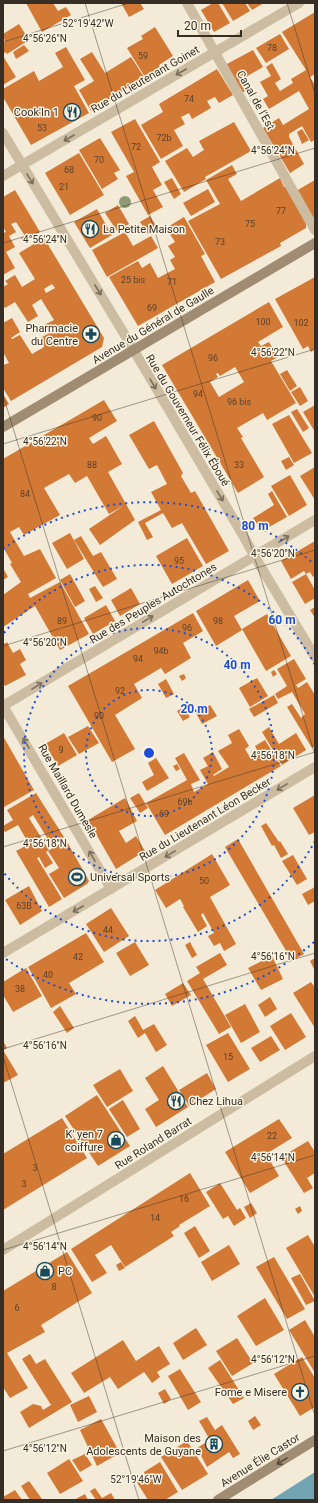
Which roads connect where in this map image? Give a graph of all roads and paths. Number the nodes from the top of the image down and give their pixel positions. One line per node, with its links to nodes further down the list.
1 (187, 3): 3 (street, Canal de l'Est)
2 (299, 3): 3 (street, Rue du Lieutenant Goinet)
3 (215, 52): 5 (street, Rue du Lieutenant Goinet, one-way to 5); 7 (street, Canal de l'Est)
4 (3, 133): 5 (street, Rue du Gouverneur Félix Éboué)
5 (22, 165): 6 (street, Rue du Lieutenant Goinet); 9 (street, Rue du Gouverneur Félix Éboué, one-way to 9)
6 (3, 176)
7 (315, 230)
8 (315, 243): 9 (street, Avenue du Général de Gaulle)
9 (133, 351): 10 (street, Avenue du Général de Gaulle); 12 (street, Rue du Gouverneur Félix Éboué, one-way to 12)
10 (3, 427)
11 (315, 520): 12 (street, Rue des Peuples Autochtones, one-way to 11)
12 (255, 557): 13 (street, Rue du Gouverneur Félix Éboué); 14 (street, Rue des Peuples Autochtones, one-way to 12)
13 (315, 657)
14 (3, 706): 16 (street, Rue Maillard Dumesle, one-way to 14)
15 (315, 767): 16 (street, Rue du Lieutenant Léon Becker, one-way to 16)
16 (111, 889): 17 (street, Rue du Lieutenant Léon Becker, one-way to 17)
17 (3, 953)
18 (315, 1056): 19 (street, Rue Roland Barrat)
19 (3, 1250)
20 (315, 1440): 21 (street, Avenue Élie Castor, one-way to 21)
21 (218, 1500)

